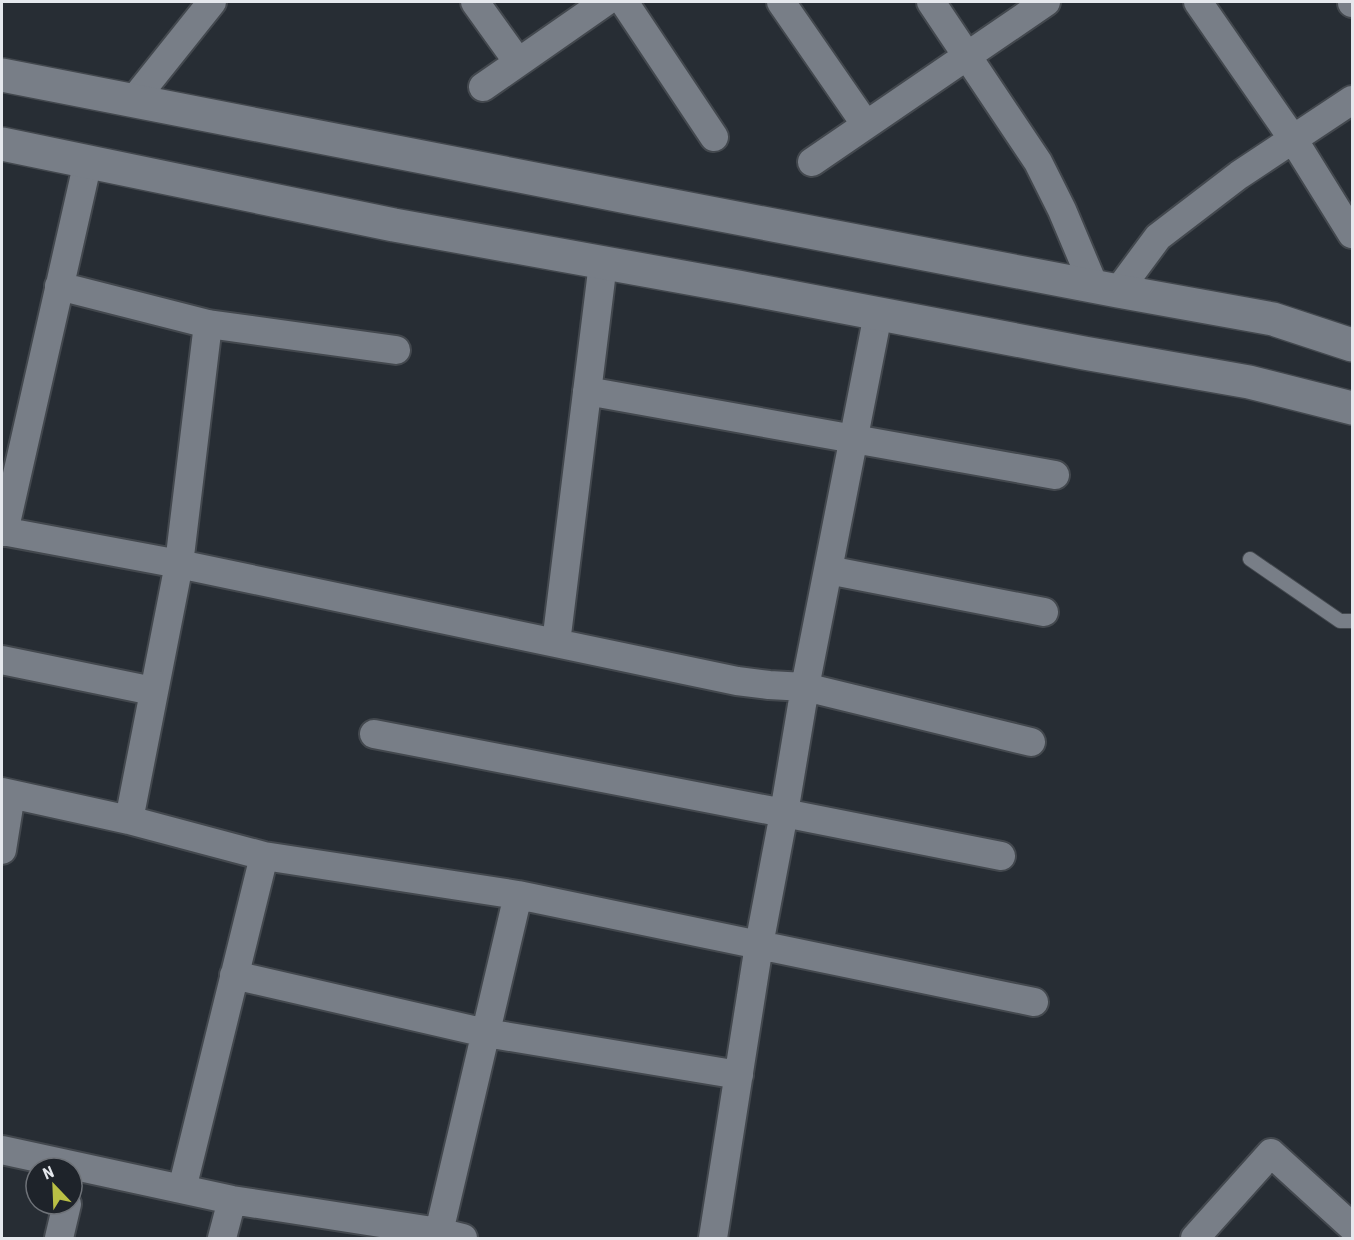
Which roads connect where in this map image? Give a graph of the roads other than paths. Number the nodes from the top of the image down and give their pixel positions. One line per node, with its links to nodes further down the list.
1 (212, 2): 13 (street)
2 (475, 2): 10 (street)
3 (605, 2): 10 (street)
4 (624, 2): 16 (street)
5 (781, 2): 15 (street)
6 (931, 2): 9 (street)
7 (1046, 2): 9 (street)
8 (1198, 2): 17 (street)
9 (967, 55): 15 (street); 24 (street)
10 (518, 62): 12 (street)
11 (2, 75): 13 (main road)
12 (483, 87)
13 (133, 100): 24 (main road)
14 (1353, 100): 17 (street)
15 (866, 125): 20 (street)
16 (714, 137)
17 (1293, 139): 21 (street); 24 (street)
18 (2, 144): 19 (main road)
19 (88, 161): 22 (main road); 23 (street)
20 (812, 162)
21 (1353, 234)
22 (603, 263): 25 (main road); 29 (street)
23 (59, 286): 26 (street); 33 (street)
24 (1106, 289): 27 (main road)
25 (878, 314): 30 (main road); 31 (street)
26 (208, 324): 28 (street); 35 (street)
27 (1353, 345)
28 (396, 350)
29 (587, 391): 31 (street); 39 (street)
30 (1353, 408)
31 (853, 439): 32 (street); 36 (street)
32 (1055, 475)
33 (3, 532): 35 (street)
34 (1250, 559): 38 (lane)
35 (179, 564): 39 (street); 42 (street)
36 (828, 570): 37 (street); 41 (street)
37 (1044, 612)
38 (1353, 621)
39 (555, 643): 41 (street)
40 (2, 660): 42 (street)
41 (805, 687): 44 (street); 46 (street)
42 (153, 692): 47 (street)
43 (374, 734): 46 (street)
44 (1031, 742)
45 (7, 793): 47 (street); 48 (street)
46 (784, 813): 50 (street); 52 (street)
47 (129, 820): 49 (street)
48 (2, 850)
49 (264, 856): 51 (street); 53 (street)
50 (1001, 856)
51 (518, 895): 52 (street); 55 (street)
52 (759, 945): 54 (street); 56 (street)
53 (234, 975): 55 (street); 60 (street)
54 (1034, 1002)
55 (486, 1033): 56 (street); 65 (street)
56 (739, 1075): 68 (street)
57 (2, 1150): 58 (street)
58 (24, 1158)
59 (84, 1176): 60 (street)
60 (182, 1189): 61 (street)
61 (232, 1200): 64 (street); 67 (street)
62 (64, 1216): 66 (street)
63 (1353, 1227): 69 (street)
64 (358, 1229): 65 (street)
65 (451, 1235)
66 (59, 1239)
67 (222, 1239)
68 (713, 1239)
69 (1195, 1239)

